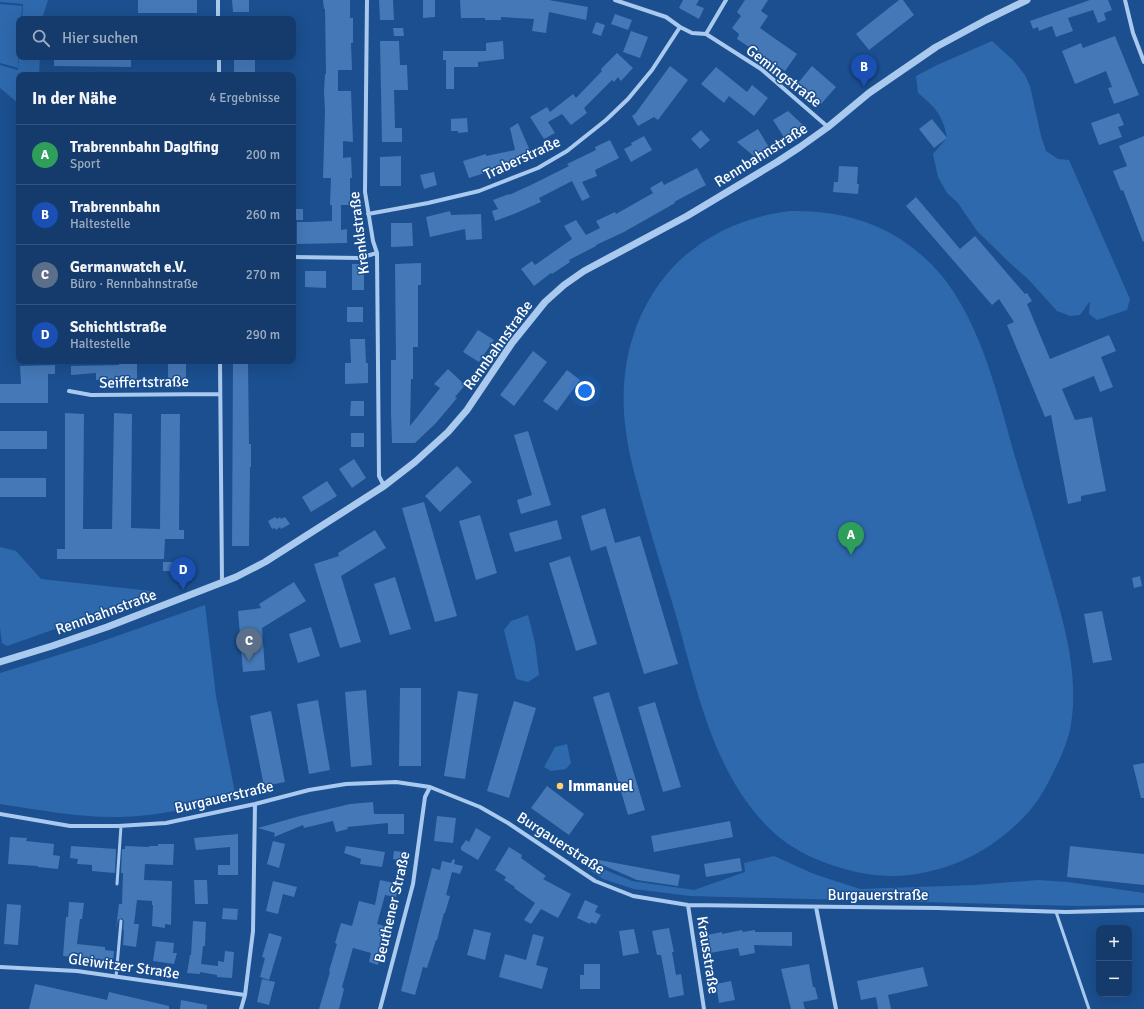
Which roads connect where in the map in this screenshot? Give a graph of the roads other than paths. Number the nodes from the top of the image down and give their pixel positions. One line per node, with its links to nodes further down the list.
1 (218, 0): 7 (street)
2 (367, 0): 14 (street, Krenklstraße)
3 (615, 0): 8 (street, Gemingstraße)
4 (726, 0): 9 (street)
5 (1027, 0): 13 (street, Rennbahnstraße)
6 (1125, 0): 11 (street)
7 (218, 16)
8 (680, 27): 9 (street, Gemingstraße); 14 (street, Traberstraße)
9 (706, 34): 13 (street, Gemingstraße)
10 (219, 60): 12 (street)
11 (1144, 62)
12 (219, 72)
13 (828, 127): 20 (street, Rennbahnstraße)
14 (368, 214): 15 (street, Krenklstraße)
15 (377, 253): 16 (street); 20 (street, Krenklstraße)
16 (296, 257)
17 (220, 364): 19 (street)
18 (69, 391): 19 (street, Seiffertstraße)
19 (220, 394): 21 (street)
20 (384, 486): 21 (street, Rennbahnstraße)
21 (222, 582): 22 (street, Rennbahnstraße)
22 (0, 662)
23 (430, 787): 24 (street, Burgauerstraße); 28 (street, Burgauerstraße); 37 (street, Beuthener Straße)
24 (255, 804): 26 (street, Burgauerstraße); 35 (street)
25 (0, 814): 26 (street, Burgauerstraße)
26 (122, 826): 27 (lane)
27 (117, 884)
28 (688, 905): 29 (street, Burgauerstraße); 38 (street, Krausstraße)
29 (816, 907): 31 (street, Burgauerstraße); 39 (street)
30 (1144, 910): 31 (street, Burgauerstraße)
31 (1056, 912): 40 (lane)
32 (121, 921): 34 (lane)
33 (0, 966): 34 (street, Gleiwitzer Straße)
34 (116, 977): 35 (street, Gleiwitzer Straße)
35 (245, 995): 36 (street)
36 (241, 1009)
37 (380, 1009)
38 (704, 1009)
39 (836, 1009)
40 (1089, 1009)

